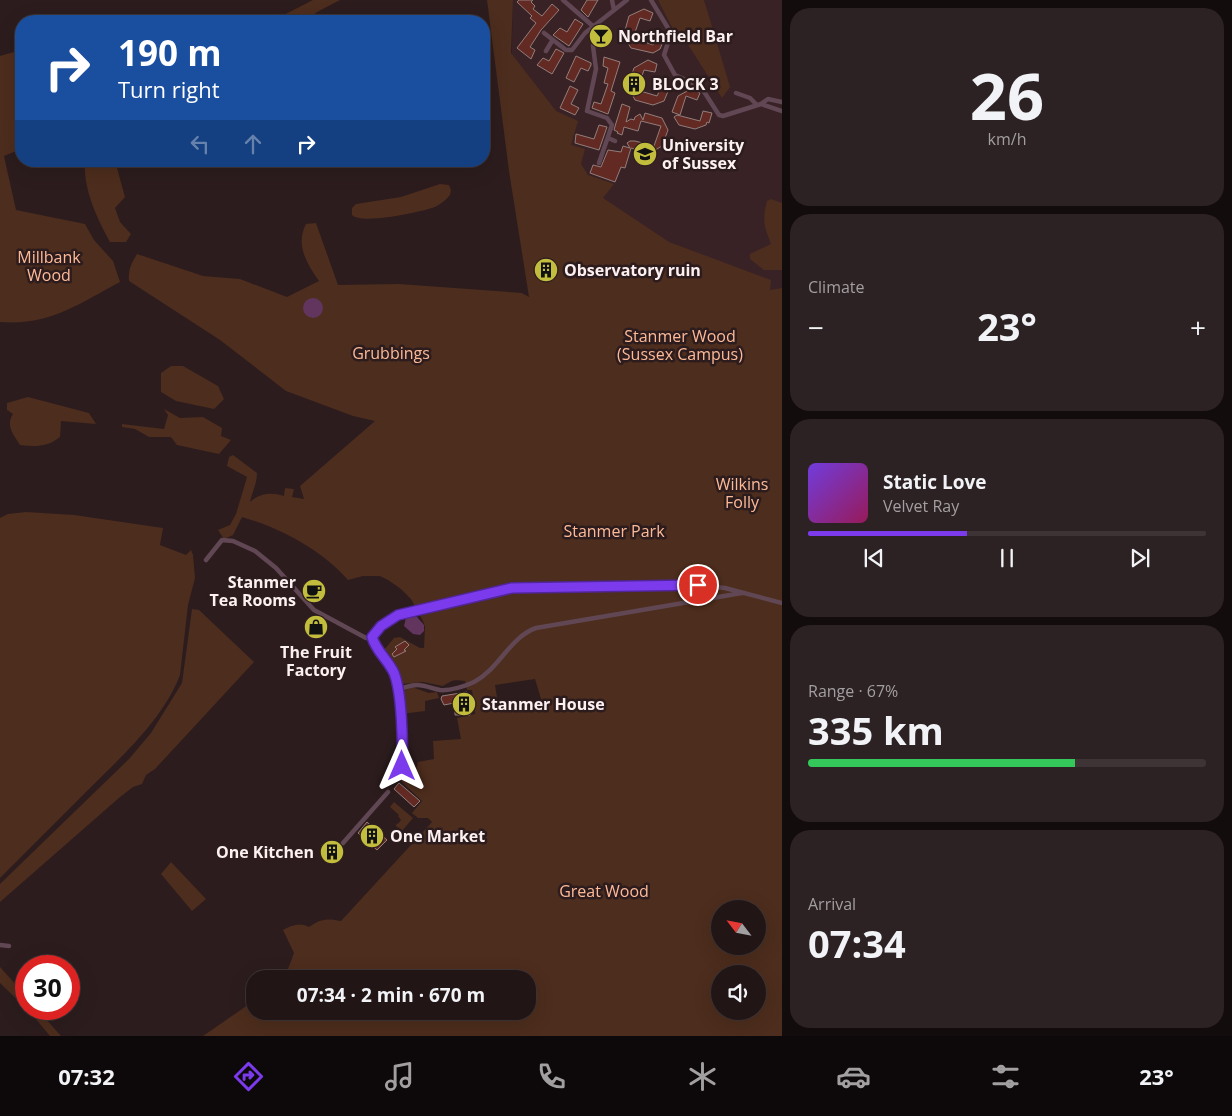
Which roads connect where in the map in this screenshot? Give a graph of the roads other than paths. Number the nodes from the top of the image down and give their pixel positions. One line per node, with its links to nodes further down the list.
1 (563, 0): 7 (street)
2 (612, 0): 6 (street)
3 (622, 0): 4 (street)
4 (627, 0): 6 (street)
5 (651, 0): 13 (street)
6 (614, 10): 7 (street)
7 (594, 28): 9 (street); 15 (street)
8 (544, 33): 9 (street)
9 (552, 40): 10 (street)
10 (546, 51)
11 (736, 93): 13 (street)
12 (782, 102): 13 (street)
13 (758, 104): 14 (street)
14 (782, 111)
15 (608, 138): 16 (street); 17 (street)
16 (615, 141)
17 (599, 164)
18 (206, 560): 21 (street)
19 (742, 593): 20 (street); 21 (street); 22 (street)
20 (782, 603)
21 (372, 637): 22 (street)
22 (398, 689): 23 (street)
23 (400, 773)
24 (388, 792): 25 (street)
25 (343, 843)
26 (0, 945): 27 (street)
27 (9, 946)

